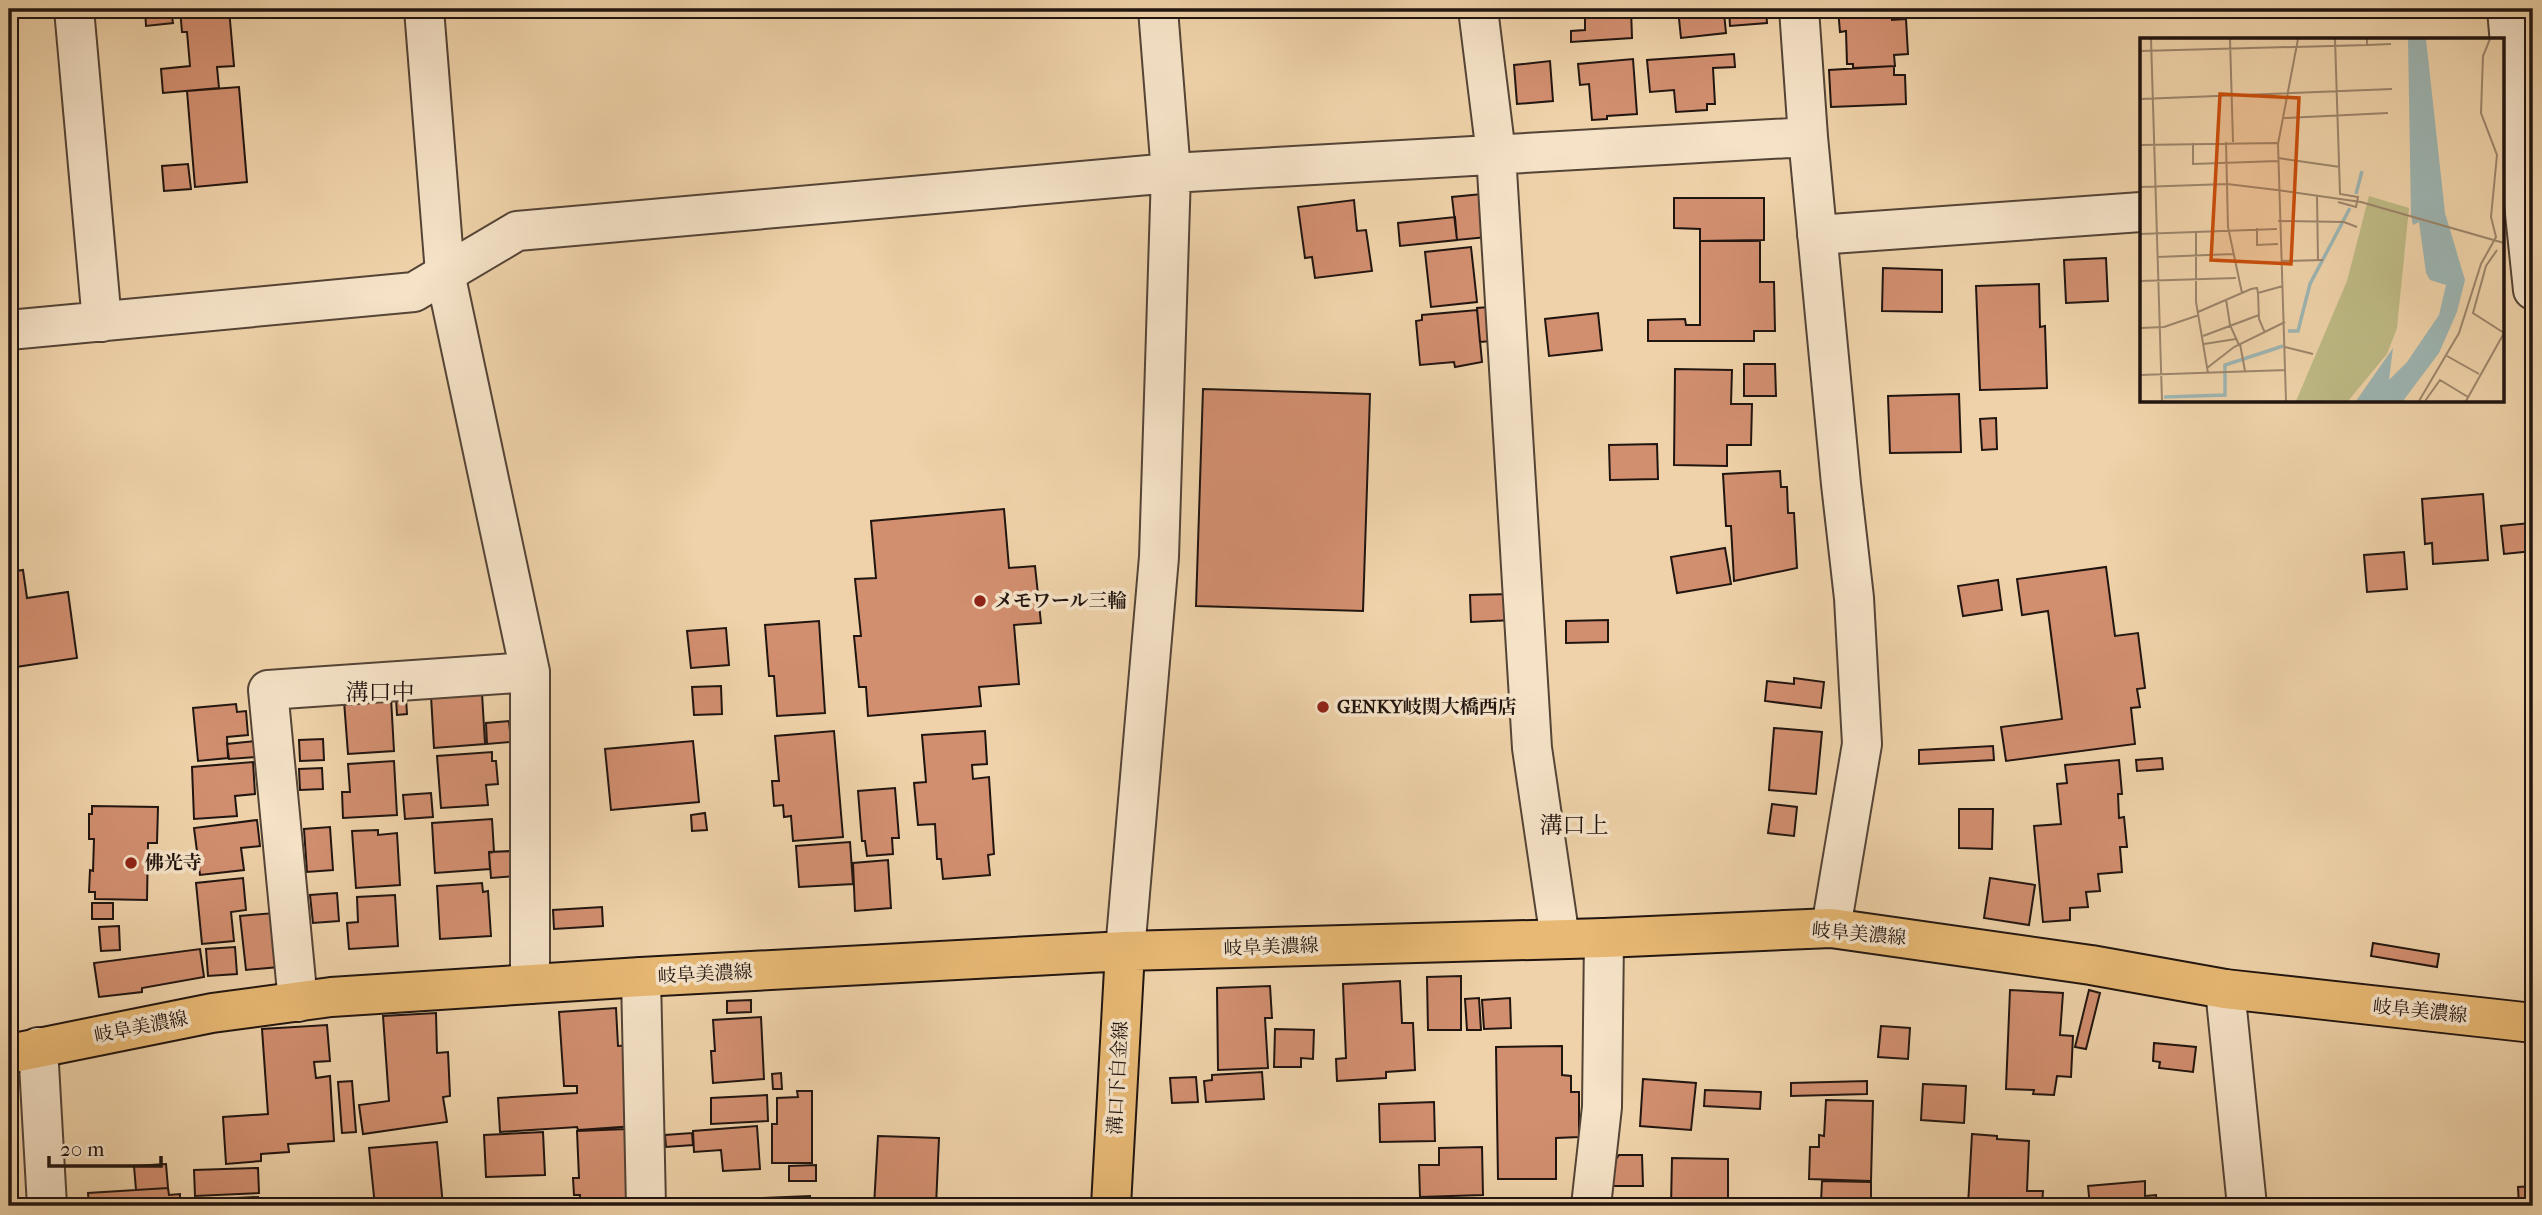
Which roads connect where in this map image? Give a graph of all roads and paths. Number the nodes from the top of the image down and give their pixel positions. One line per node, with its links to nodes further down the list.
1 (74, 9): 15 (street)
2 (424, 9): 13 (street)
3 (1157, 9): 9 (street)
4 (1478, 9): 8 (street)
5 (1799, 9): 7 (street)
6 (2507, 9): 10 (street)
7 (1808, 138): 8 (street); 12 (street)
8 (1496, 154): 9 (street); 20 (street)
9 (1171, 173): 13 (street); 21 (street)
10 (2519, 185): 14 (street)
11 (2140, 212): 12 (street)
12 (1817, 235): 18 (street)
13 (445, 273): 15 (street); 17 (street)
14 (2533, 290)
15 (102, 321): 16 (street)
16 (9, 330)
17 (530, 672): 23 (street); 25 (street)
18 (1831, 928): 19 (main road, 岐阜美濃線); 24 (main road, 岐阜美濃線)
19 (1604, 938): 20 (main road, 岐阜美濃線); 31 (street)
20 (1560, 939): 21 (main road, 岐阜美濃線)
21 (1125, 951): 22 (main road, 岐阜美濃線); 30 (main road, 溝口下白金線)
22 (641, 977): 23 (main road, 岐阜美濃線); 29 (street)
23 (530, 984): 25 (main road, 岐阜美濃線)
24 (2225, 989): 26 (main road, 岐阜美濃線); 32 (street)
25 (298, 1002): 27 (main road, 岐阜美濃線)
26 (2533, 1023)
27 (24, 1050): 28 (street)
28 (47, 1206)
29 (646, 1206)
30 (1111, 1206)
31 (1591, 1206)
32 (2247, 1206)

